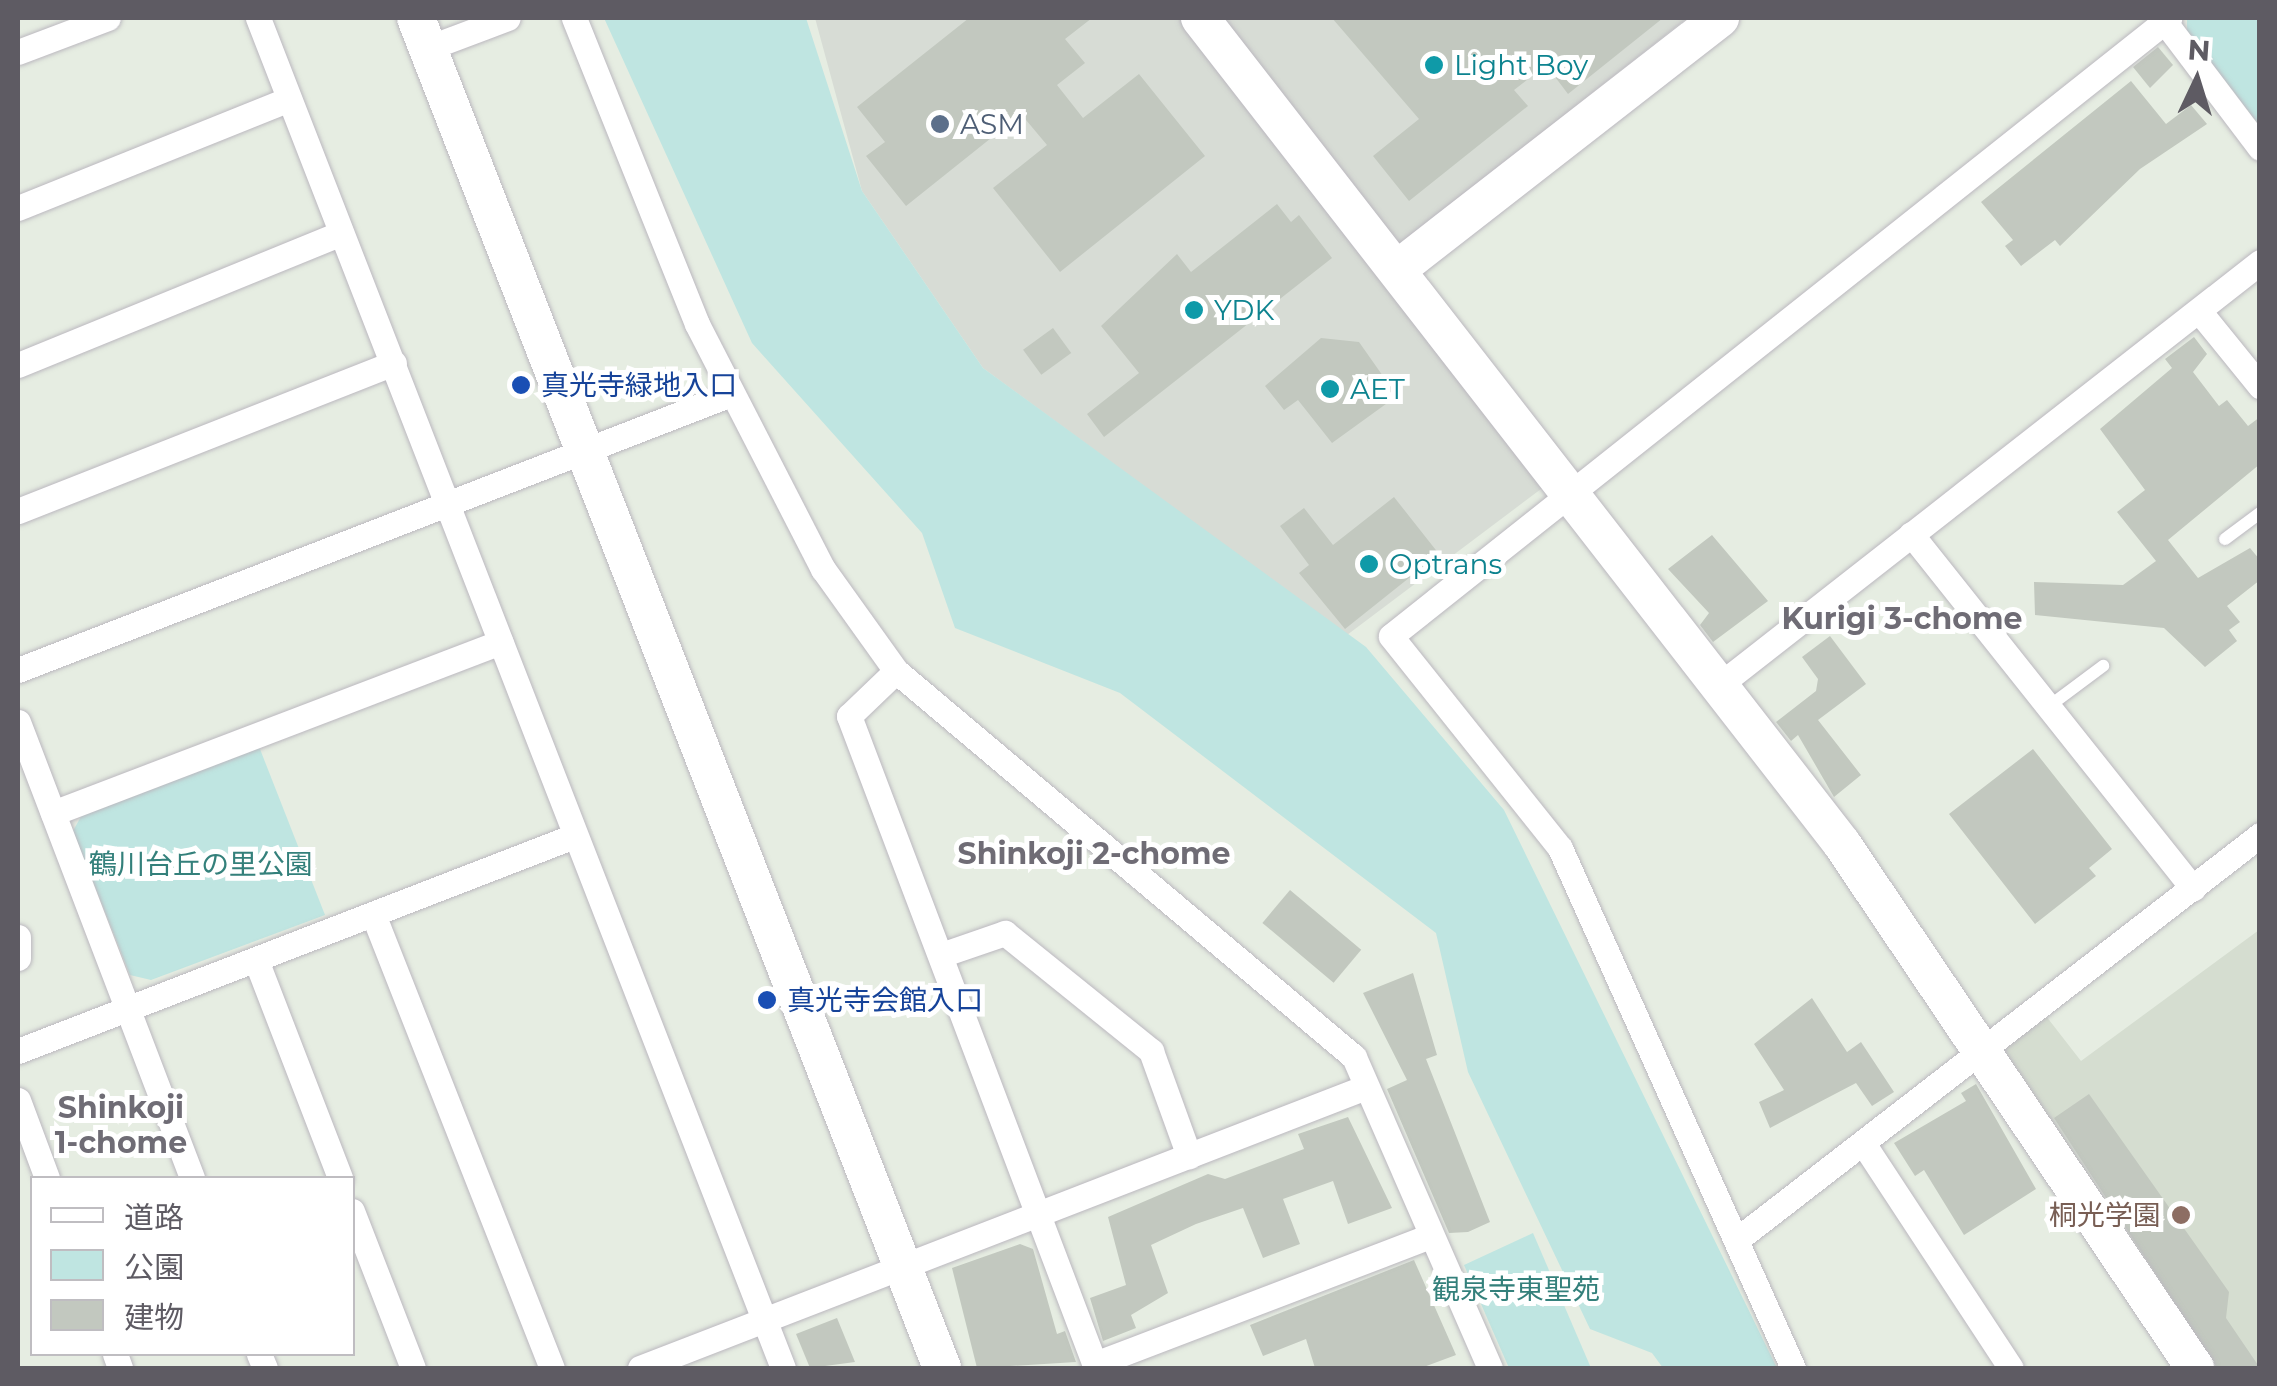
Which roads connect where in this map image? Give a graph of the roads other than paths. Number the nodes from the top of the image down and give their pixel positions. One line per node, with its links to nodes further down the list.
1 (108, 18): 9 (street)
2 (258, 18): 10 (street)
3 (508, 18): 8 (street)
4 (574, 18): 20 (street)
5 (1200, 18): 15 (street)
6 (1720, 18): 15 (street)
7 (2167, 19): 11 (street); 22 (street)
8 (422, 33): 21 (street)
9 (18, 52)
10 (289, 100): 12 (street); 13 (street)
11 (2260, 148)
12 (18, 208)
13 (340, 233): 17 (street); 18 (street)
14 (2260, 262): 16 (street)
15 (1399, 268): 22 (street)
16 (2199, 312): 19 (street); 26 (street)
17 (394, 363): 23 (street); 24 (street)
18 (18, 365)
19 (2260, 386)
20 (731, 394): 21 (street); 31 (street)
21 (585, 450): 23 (street); 58 (street)
22 (1569, 489): 32 (street); 57 (street)
23 (446, 500): 28 (street); 30 (street)
24 (18, 512)
25 (2260, 513): 27 (lane)
26 (1911, 534): 32 (street); 33 (street)
27 (2225, 539)
28 (500, 642): 35 (street); 36 (street)
29 (2103, 666): 33 (lane)
30 (18, 670)
31 (896, 670): 41 (street); 47 (street)
32 (1718, 686): 45 (street)
33 (2048, 707): 38 (street)
34 (18, 722): 35 (street)
35 (53, 813): 44 (street)
36 (574, 836): 39 (street); 59 (street)
37 (2260, 836): 38 (street)
38 (2192, 888): 45 (street)
39 (373, 914): 43 (street); 62 (street)
40 (18, 937): 42 (street)
41 (941, 955): 50 (street); 54 (street)
42 (18, 958)
43 (256, 960): 44 (street); 53 (street)
44 (127, 1009): 46 (street); 52 (street)
45 (1979, 1050): 49 (street); 69 (street)
46 (18, 1051)
47 (1366, 1087): 50 (street); 56 (street)
48 (18, 1100): 51 (street)
49 (1862, 1143): 57 (street); 68 (street)
50 (1189, 1156): 54 (street)
51 (47, 1176)
52 (191, 1176)
53 (339, 1176)
54 (1039, 1214): 58 (street); 60 (street)
55 (355, 1219): 61 (street)
56 (1430, 1236): 60 (street); 66 (street)
57 (1739, 1238): 67 (street)
58 (898, 1267): 59 (street); 65 (street)
59 (764, 1320): 63 (street); 64 (street)
60 (1096, 1366)
61 (414, 1368)
62 (552, 1368)
63 (640, 1368)
64 (783, 1368)
65 (942, 1368)
66 (1490, 1368)
67 (1792, 1368)
68 (2011, 1368)
69 (2195, 1368)

